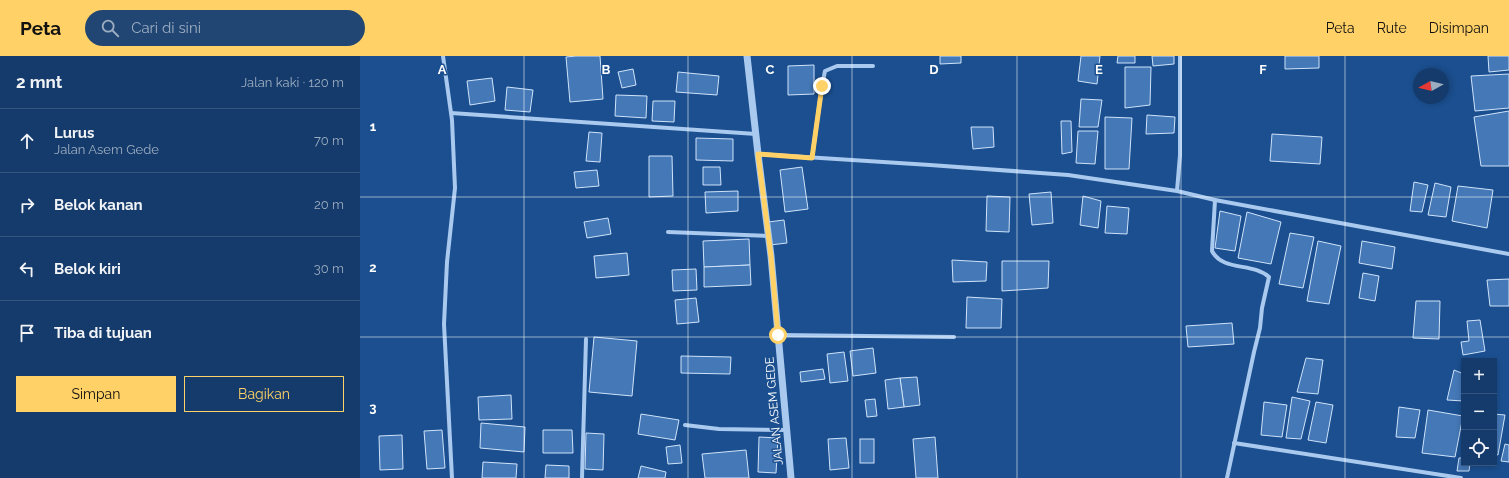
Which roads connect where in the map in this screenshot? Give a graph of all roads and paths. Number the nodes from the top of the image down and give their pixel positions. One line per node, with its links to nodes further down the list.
1 (443, 56): 5 (street)
2 (747, 56): 6 (street, JALAN ASEM GEDE)
3 (1180, 56): 9 (street)
4 (873, 66): 8 (street)
5 (451, 113): 6 (street); 21 (street)
6 (756, 134): 7 (street, JALAN ASEM GEDE)
7 (758, 154): 8 (street); 12 (street, JALAN ASEM GEDE)
8 (812, 158): 9 (street)
9 (1177, 191): 10 (street)
10 (1215, 200): 13 (street); 19 (street)
11 (668, 232): 12 (street)
12 (768, 236): 14 (street, JALAN ASEM GEDE)
13 (1509, 254)
14 (778, 335): 15 (street); 18 (street, JALAN ASEM GEDE)
15 (954, 338)
16 (586, 339): 22 (street)
17 (685, 425): 18 (street)
18 (787, 430): 23 (street, JALAN ASEM GEDE)
19 (1234, 443): 20 (street); 24 (street)
20 (1448, 477): 25 (street)
21 (452, 478)
22 (582, 478)
23 (791, 478)
24 (1228, 478)
25 (1461, 478)

